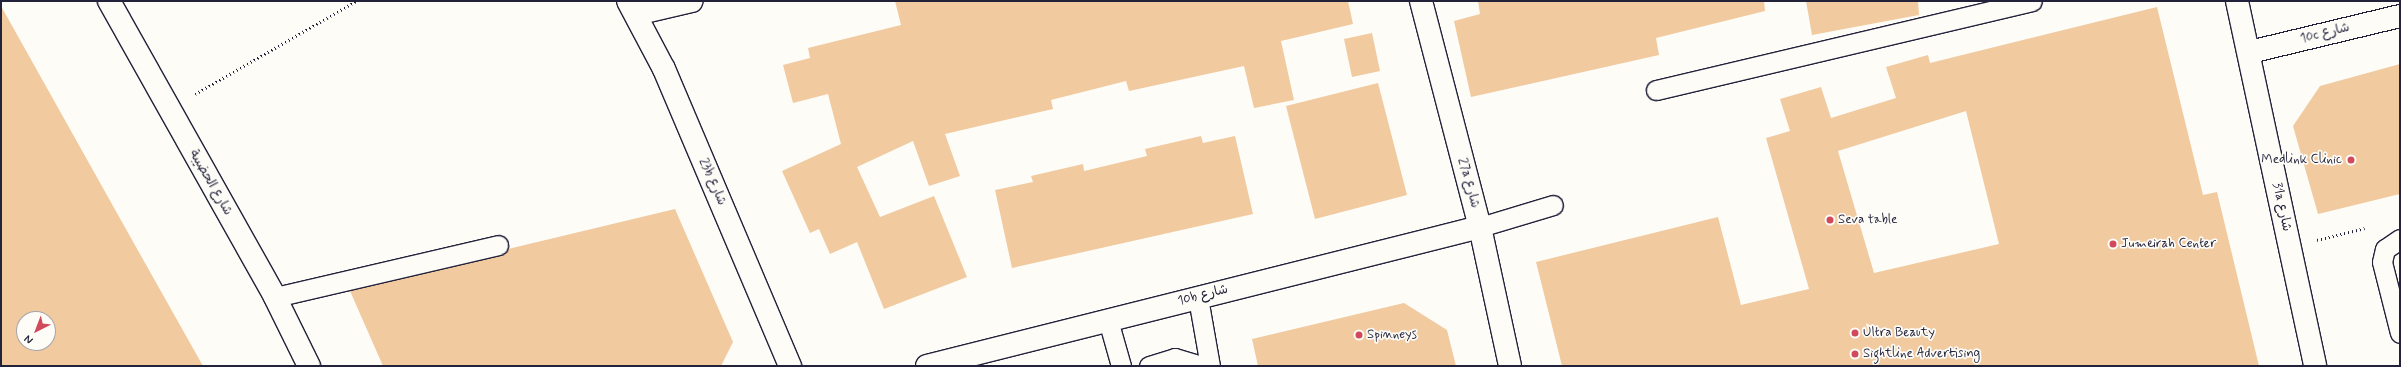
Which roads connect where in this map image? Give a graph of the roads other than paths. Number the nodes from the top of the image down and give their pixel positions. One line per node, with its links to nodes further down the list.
1 (109, 1): 14 (street, شارع الحضيبة)
2 (692, 1): 6 (street)
3 (1421, 1): 11 (street, 27a شارع)
4 (2032, 1): 9 (lane)
5 (2237, 1): 8 (street, 31a شارع)
6 (632, 8): 19 (street, 23b شارع)
7 (2400, 16): 8 (street, 10c شارع)
8 (2250, 52): 26 (street, 31a شارع)
9 (1656, 90)
10 (1554, 205): 11 (lane)
11 (1480, 227): 15 (street, 10b شارع); 25 (street, 27a شارع)
12 (2400, 239): 17 (lane)
13 (498, 245): 14 (lane)
14 (275, 297): 18 (street, شارع الحضيبة)
15 (1198, 298): 16 (street, 10b شارع); 24 (lane)
16 (1108, 320): 20 (street, 10b شارع); 21 (lane)
17 (2400, 333)
18 (309, 366)
19 (790, 366)
20 (927, 366)
21 (1121, 366)
22 (1149, 366): 23 (lane)
23 (1201, 366)
24 (1210, 366)
25 (1510, 366)
26 (2315, 366)

